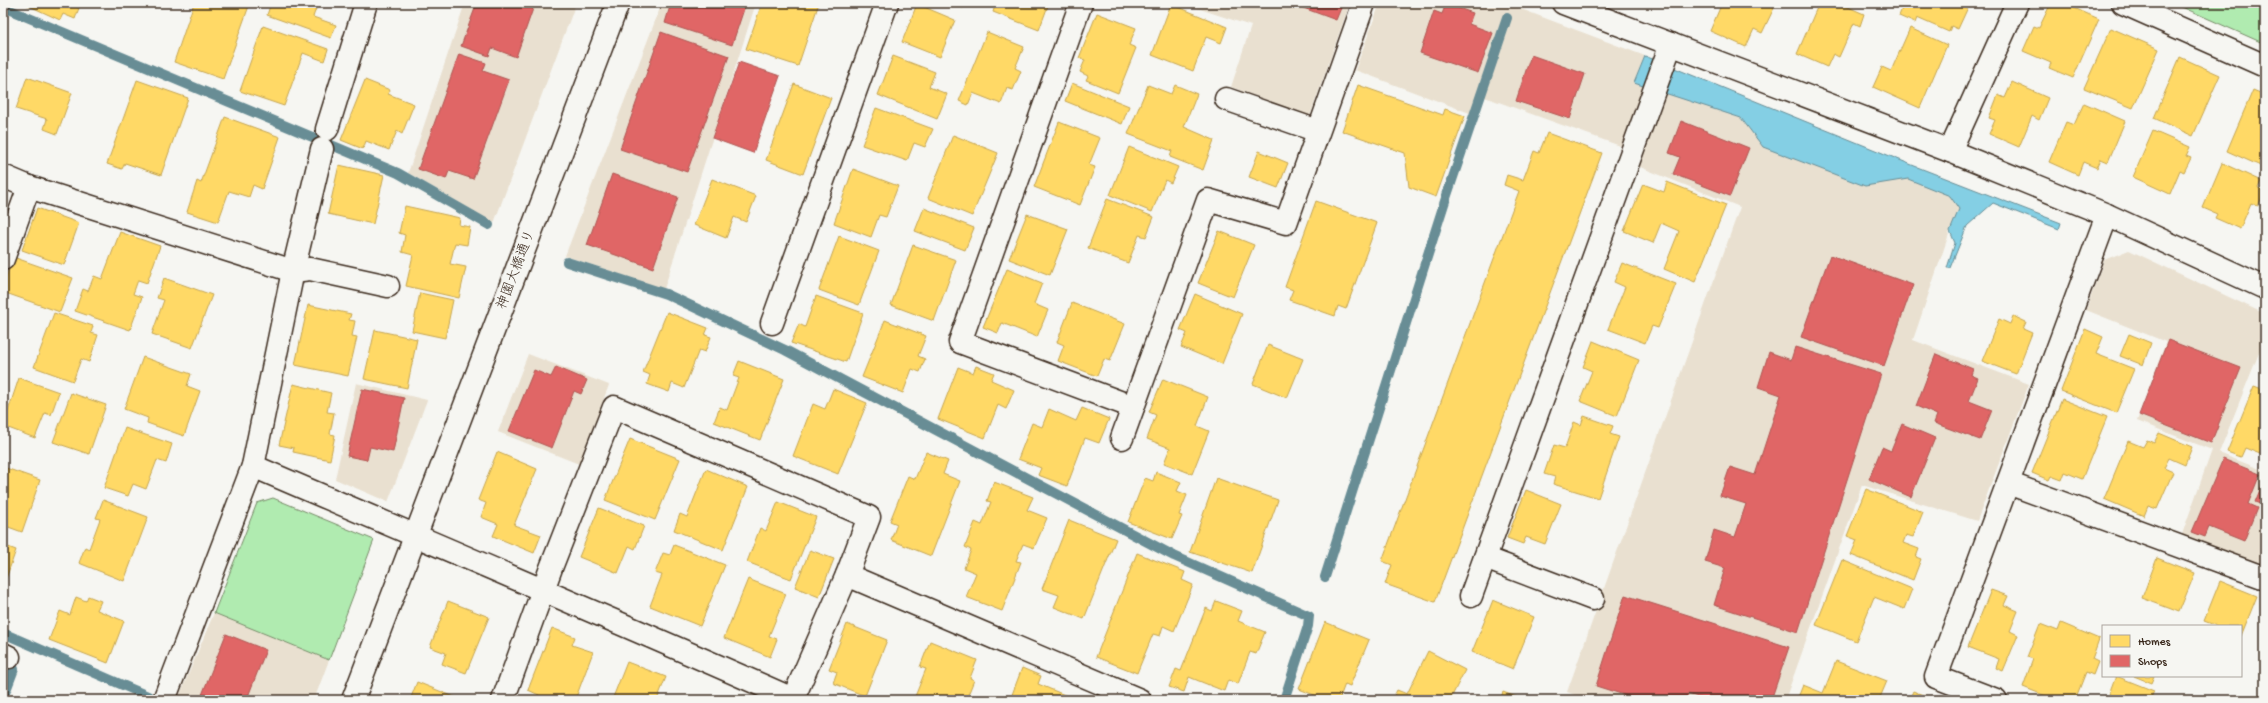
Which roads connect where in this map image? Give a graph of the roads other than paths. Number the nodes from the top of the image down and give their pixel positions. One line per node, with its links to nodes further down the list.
1 (366, 3): 18 (street)
2 (618, 3): 26 (street, 神園大橋通り)
3 (887, 3): 21 (street)
4 (1081, 3): 22 (street)
5 (1364, 3): 12 (street)
6 (1563, 3): 9 (street)
7 (2017, 3): 13 (street)
8 (2123, 3): 10 (street)
9 (1669, 52): 13 (street); 27 (street)
10 (2265, 66)
11 (1226, 99): 12 (street)
12 (1318, 131): 22 (street)
13 (1950, 151): 16 (street)
14 (3, 176): 15 (street)
15 (29, 187): 17 (street); 18 (street)
16 (2107, 215): 20 (street); 25 (street)
17 (3, 259)
18 (293, 271): 19 (street); 24 (street)
19 (388, 286)
20 (2265, 288)
21 (772, 322)
22 (1133, 406): 23 (street)
23 (1122, 438)
24 (253, 466): 26 (street); 33 (street)
25 (2008, 483): 29 (street); 38 (street)
26 (416, 536): 30 (street); 34 (street, 神園大橋通り)
27 (1485, 558): 31 (street); 32 (street)
28 (847, 575): 30 (street); 36 (street); 37 (street)
29 (2265, 578)
30 (544, 590): 35 (street); 36 (street)
31 (1471, 596)
32 (1593, 599)
33 (166, 696)
34 (354, 700)
35 (503, 700)
36 (794, 700)
37 (1140, 700)
38 (1996, 700)

